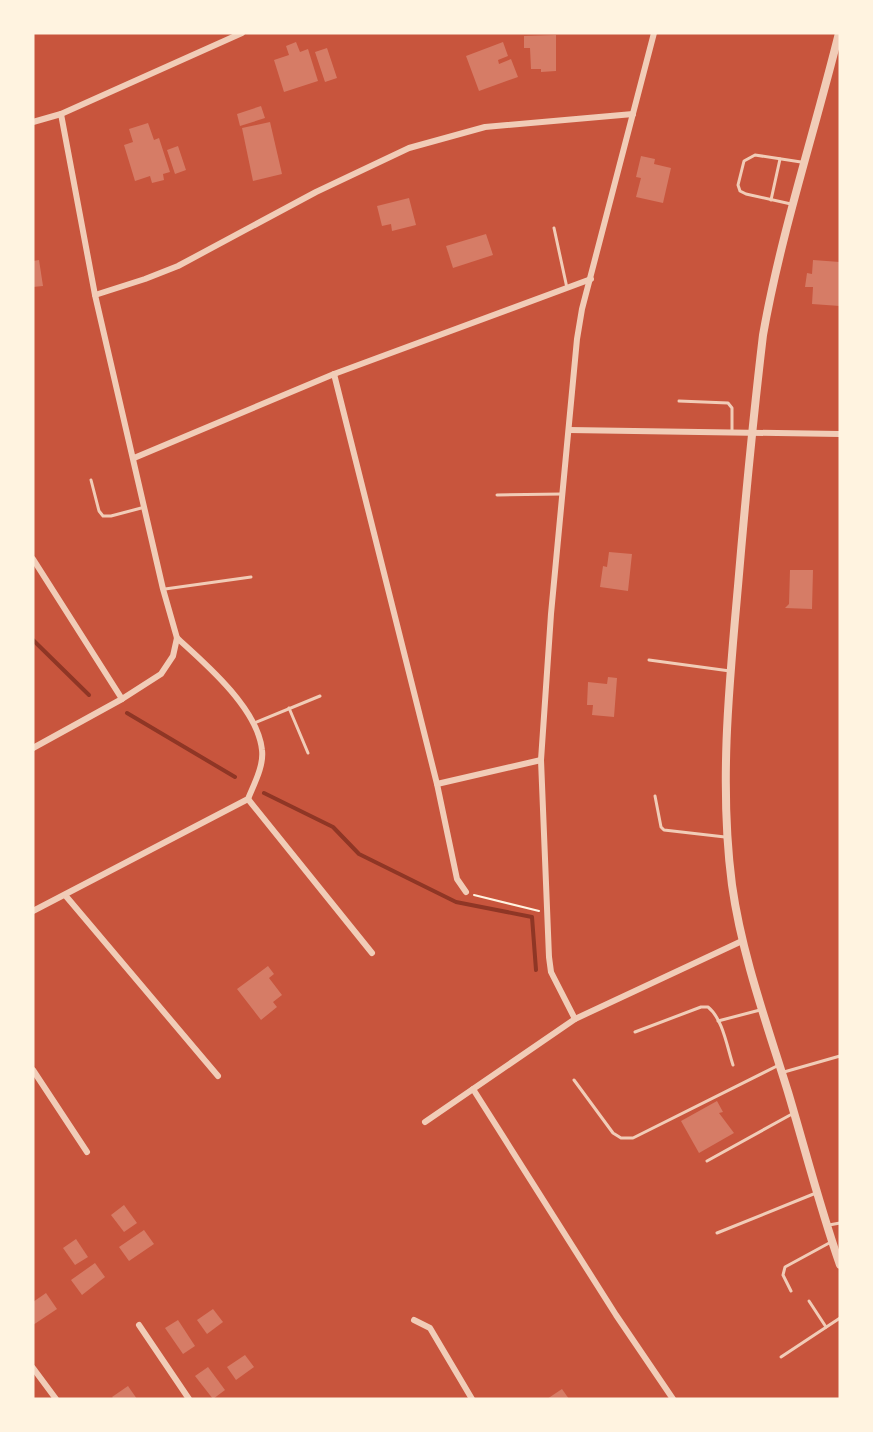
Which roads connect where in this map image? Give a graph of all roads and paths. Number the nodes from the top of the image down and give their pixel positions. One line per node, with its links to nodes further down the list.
1 (242, 33): 5 (street)
2 (654, 33): 6 (street)
3 (839, 33): 4 (street)
4 (838, 46): 9 (street)
5 (61, 114): 7 (street); 15 (street)
6 (633, 114): 13 (street); 15 (street)
7 (33, 122)
8 (780, 159): 9 (lane); 10 (lane); 10 (lane)
9 (803, 162): 11 (street)
10 (771, 200): 11 (lane)
11 (792, 204): 20 (street)
12 (555, 228): 14 (lane)
13 (591, 279): 14 (street); 18 (street)
14 (567, 288): 16 (street)
15 (95, 295): 22 (street)
16 (334, 374): 22 (street); 40 (street)
17 (680, 401): 19 (lane)
18 (569, 430): 19 (street); 24 (street)
19 (732, 432): 20 (street)
20 (753, 432): 21 (street); 32 (street)
21 (840, 434)
22 (134, 458): 26 (street)
23 (91, 480): 26 (lane)
24 (563, 494): 25 (lane); 39 (street)
25 (497, 495)
26 (145, 507): 29 (street)
27 (33, 559): 34 (street)
28 (251, 577): 29 (lane)
29 (163, 589): 30 (street)
30 (177, 638): 34 (street); 36 (street)
31 (649, 660): 32 (lane)
32 (730, 671): 43 (street)
33 (320, 696): 35 (lane)
34 (122, 699): 37 (street)
35 (289, 708): 36 (lane); 38 (lane)
36 (253, 724): 42 (street)
37 (33, 748)
38 (308, 753)
39 (541, 760): 40 (street); 47 (street)
40 (437, 784): 44 (street)
41 (655, 796): 43 (lane)
42 (248, 799): 45 (street); 49 (street)
43 (728, 838): 48 (street)
44 (466, 892): 47 (path)
45 (65, 895): 46 (street); 58 (street)
46 (33, 911)
47 (547, 914): 51 (street)
48 (742, 941): 50 (street); 51 (street)
49 (372, 953)
50 (762, 1009): 52 (lane); 56 (street)
51 (575, 1020): 60 (street)
52 (718, 1021): 53 (lane); 55 (lane)
53 (635, 1032)
54 (840, 1056): 56 (lane)
55 (732, 1065)
56 (781, 1069): 59 (lane); 61 (street)
57 (33, 1070): 63 (street)
58 (218, 1076)
59 (574, 1080)
60 (473, 1089): 62 (street); 82 (street)
61 (794, 1112): 64 (lane); 65 (street)
62 (425, 1122)
63 (87, 1152)
64 (707, 1161)
65 (817, 1193): 67 (street); 68 (lane)
66 (840, 1223): 67 (lane)
67 (827, 1226): 69 (street)
68 (717, 1233)
69 (832, 1242): 70 (street); 71 (lane)
70 (840, 1265)
71 (791, 1291)
72 (809, 1301): 76 (lane)
73 (840, 1318): 76 (lane)
74 (414, 1320): 81 (street)
75 (139, 1325): 80 (street)
76 (826, 1327): 77 (lane)
77 (781, 1357)
78 (33, 1368): 79 (street)
79 (55, 1399)
80 (189, 1399)
81 (472, 1399)
82 (673, 1399)

